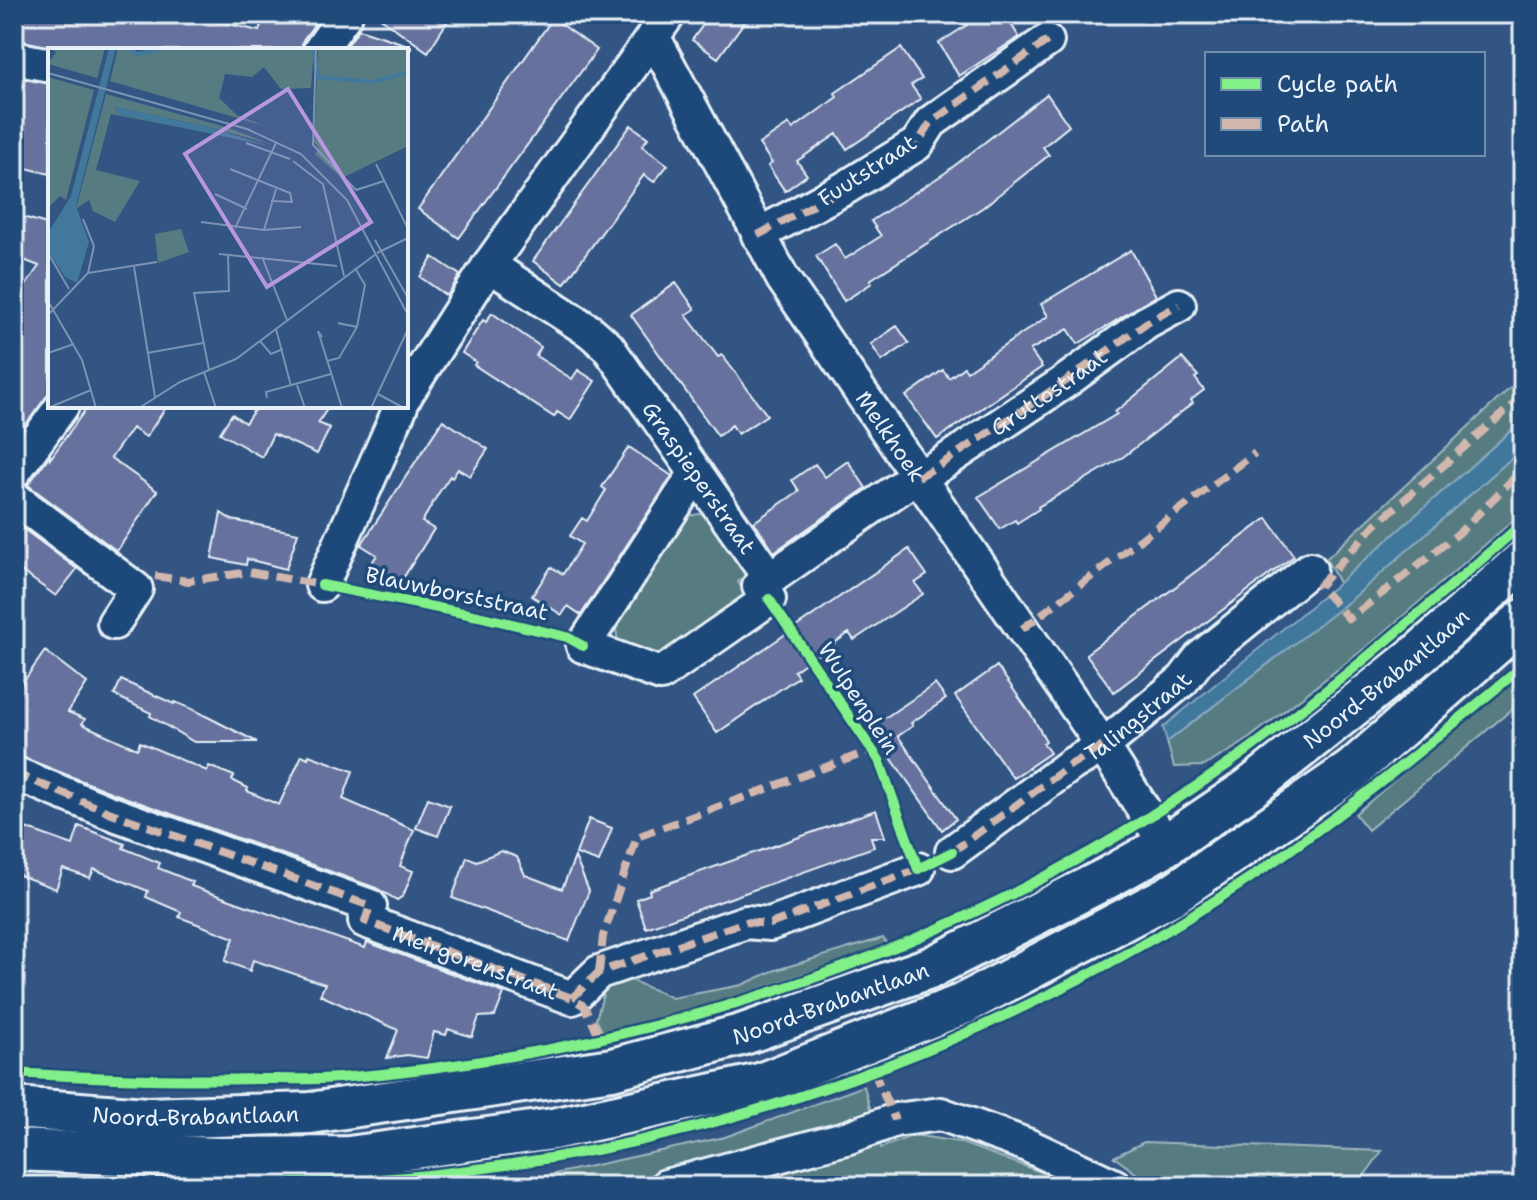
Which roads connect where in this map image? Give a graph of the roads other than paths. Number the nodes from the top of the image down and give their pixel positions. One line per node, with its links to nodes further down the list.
1 (346, 14): 4 (street)
2 (661, 25): 7 (street, Melkhoek); 8 (street)
3 (1047, 41): 7 (street, Fuutstraat)
4 (321, 48)
5 (14, 58): 6 (street)
6 (48, 65)
7 (758, 235): 15 (street, Melkhoek)
8 (489, 265): 10 (street); 14 (street, Graspieperstraat)
9 (1179, 305): 15 (street, Gruttostraat)
10 (408, 392)
11 (61, 408): 13 (street)
12 (400, 408): 20 (street, Blauwborststraat)
13 (14, 472)
14 (696, 473): 19 (street, Graspieperstraat); 19 (street)
15 (918, 477): 19 (street); 23 (street, Melkhoek)
16 (14, 498): 22 (street)
17 (1523, 561): 25 (main road, Noord-Brabantlaan)
18 (1310, 569): 23 (street, Talingstraat)
19 (770, 579)
20 (322, 585)
21 (1523, 620): 29 (main road, Noord-Brabantlaan)
22 (114, 623)
23 (1103, 746): 25 (street, Melkhoek); 26 (street, Talingstraat)
24 (14, 773): 27 (street, Meirgorenstraat)
25 (1166, 845): 28 (main road, Noord-Brabantlaan)
26 (952, 852)
27 (918, 869)
28 (14, 1108)
29 (14, 1150)
30 (666, 1186): 31 (street)
31 (1115, 1186)

